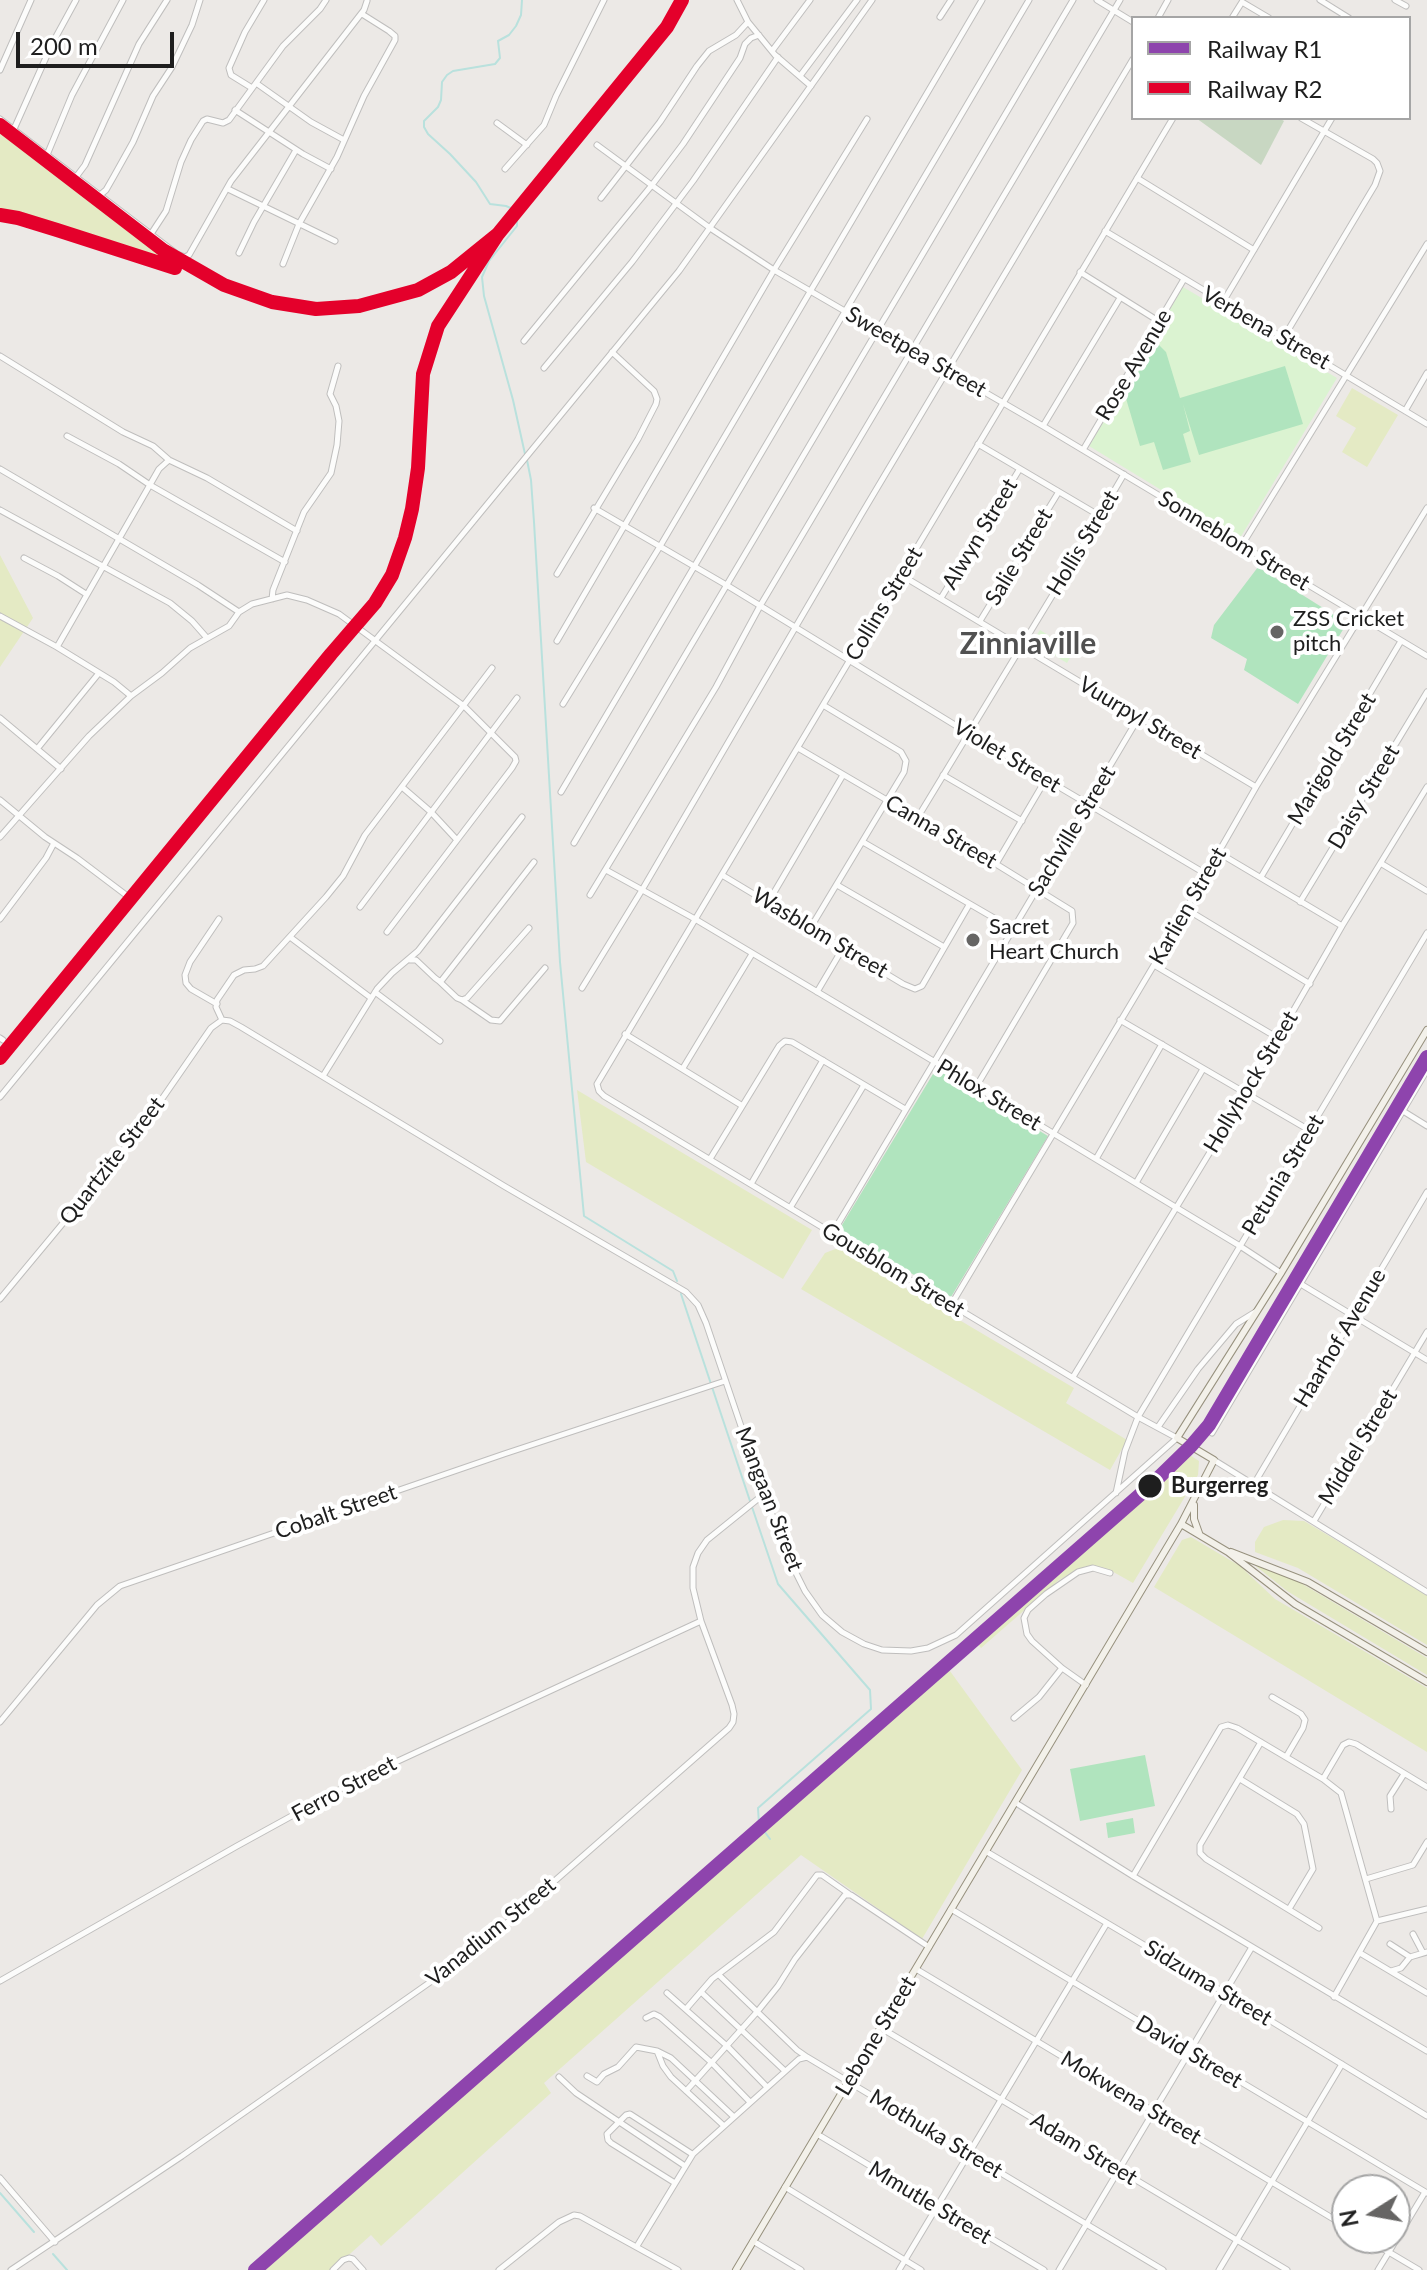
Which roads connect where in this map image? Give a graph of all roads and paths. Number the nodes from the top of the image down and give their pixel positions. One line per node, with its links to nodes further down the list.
1 (31, 0): 36 (street)
2 (76, 0): 48 (street)
3 (123, 0): 55 (street)
4 (167, 0): 59 (street)
5 (200, 0): 63 (street)
6 (264, 0): 38 (street)
7 (326, 0): 38 (street)
8 (359, 0): 9 (street)
9 (368, 0): 26 (street)
10 (604, 0): 52 (street)
11 (737, 0): 31 (street)
12 (810, 0): 33 (street)
13 (857, 0): 37 (street)
14 (872, 0): 39 (street)
15 (951, 0): 29 (street)
16 (982, 0): 79 (street)
17 (1029, 0): 82 (street)
18 (1073, 0): 84 (street)
19 (1097, 0): 25 (street)
20 (1120, 0): 25 (street)
21 (1320, 0): 28 (street)
22 (1395, 0): 24 (street)
23 (1243, 1): 27 (street)
24 (1406, 6)
25 (1114, 11): 30 (street); 87 (street)
26 (362, 14): 40 (street); 51 (street)
27 (1266, 16)
28 (1346, 16)
29 (940, 17)
30 (1131, 21)
31 (748, 22): 32 (street); 56 (street)
32 (759, 35): 33 (street); 61 (street)
33 (772, 51): 34 (street)
34 (778, 57): 37 (street); 65 (street)
35 (1131, 62): 92 (street)
36 (0, 70)
37 (800, 76): 39 (street)
38 (254, 86): 40 (street); 41 (street)
39 (811, 86): 68 (street)
40 (288, 107): 50 (street); 51 (street)
41 (235, 110): 50 (street); 70 (street)
42 (0, 119): 48 (street)
43 (867, 119): 76 (street)
44 (1172, 120): 60 (street, Collins Street)
45 (1304, 120): 49 (street)
46 (1331, 120): 49 (street)
47 (497, 123): 52 (street)
48 (14, 129): 55 (street)
49 (1323, 131): 73 (street); 85 (street)
50 (269, 132): 54 (street); 62 (street)
51 (344, 140): 57 (street)
52 (527, 145): 58 (street)
53 (597, 145): 56 (street, Sweetpea Street)
54 (296, 150): 57 (street); 66 (street)
55 (47, 155): 59 (street)
56 (627, 167): 61 (street, Sweetpea Street); 64 (street)
57 (331, 169): 67 (street)
58 (505, 169)
59 (76, 177): 63 (street)
60 (1137, 178): 69 (street, Collins Street); 73 (street)
61 (652, 185): 65 (street, Sweetpea Street); 86 (street)
62 (227, 188): 66 (street); 70 (street)
63 (100, 195): 70 (street)
64 (601, 198)
65 (676, 203): 68 (street, Sweetpea Street); 91 (street)
66 (264, 206): 67 (street); 74 (street)
67 (299, 224): 71 (street); 75 (street)
68 (710, 228): 76 (street, Sweetpea Street); 88 (street)
69 (1105, 231): 77 (street, Collins Street); 78 (street, Verbena Street)
70 (151, 234)
71 (335, 241)
72 (1427, 244): 94 (street)
73 (1254, 250): 81 (street)
74 (239, 253)
75 (283, 264)
76 (774, 270): 79 (street, Sweetpea Street); 112 (street)
77 (1080, 272): 80 (street); 95 (street, Collins Street)
78 (1184, 279): 81 (street, Verbena Street); 83 (street, Rose Avenue)
79 (810, 290): 82 (street, Sweetpea Street); 116 (street)
80 (1120, 298): 83 (street); 98 (street)
81 (1223, 302): 85 (street, Verbena Street)
82 (844, 310): 84 (street, Sweetpea Street); 120 (street)
83 (1160, 322): 101 (street, Rose Avenue)
84 (876, 330): 87 (street, Sweetpea Street); 123 (street)
85 (1284, 337): 94 (street, Verbena Street)
86 (524, 341)
87 (911, 351): 92 (street, Sweetpea Street); 127 (street)
88 (612, 352): 108 (street); 134 (street)
89 (0, 356): 102 (street)
90 (338, 366): 113 (street)
91 (544, 368)
92 (948, 371): 95 (street, Sweetpea Street); 132 (street)
93 (1427, 373): 96 (street)
94 (1346, 374): 96 (street, Verbena Street); 115 (street)
95 (1002, 402): 98 (street, Sweetpea Street); 100 (street, Collins Street)
96 (1405, 411): 97 (street, Verbena Street)
97 (1427, 424)
98 (1043, 426): 101 (street, Sweetpea Street)
99 (67, 436): 106 (street)
100 (978, 444): 104 (street); 122 (street, Collins Street)
101 (1083, 450): 105 (street, Sweetpea Street)
102 (169, 460): 106 (street); 113 (street)
103 (0, 469): 114 (street)
104 (1019, 470): 107 (street); 125 (street, Alwyn Street)
105 (1124, 474): 111 (street, Hollis Street); 115 (street, Sonneblom Street)
106 (150, 485): 114 (street); 118 (street)
107 (1058, 493): 111 (street); 131 (street, Salie Street)
108 (594, 508): 112 (street, Violet Street); 121 (street)
109 (1427, 508): 130 (street, Karlien Street)
110 (0, 510): 119 (street)
111 (1100, 516): 138 (street, Hollis Street)
112 (624, 526): 116 (street, Violet Street); 135 (street)
113 (297, 531): 118 (street)
114 (118, 539): 119 (street); 128 (street)
115 (1242, 545): 130 (street, Sonneblom Street)
116 (659, 548): 120 (street, Violet Street); 146 (street)
117 (24, 558): 124 (street)
118 (285, 562): 126 (street)
119 (103, 565): 124 (street); 133 (street)
120 (692, 567): 123 (street, Violet Street); 162 (street)
121 (557, 574)
122 (901, 575): 125 (street, Vuurpyl Street); 140 (street, Collins Street)
123 (728, 586): 127 (street, Violet Street); 175 (street)
124 (86, 594): 137 (street)
125 (941, 598): 131 (street, Vuurpyl Street)
126 (272, 599): 128 (street); 134 (street)
127 (760, 606): 132 (street, Violet Street); 180 (street)
128 (239, 612): 133 (street)
129 (0, 616): 137 (street)
130 (1361, 617): 136 (street, Sonneblom Street); 160 (street, Karlien Street)
131 (980, 621): 138 (street, Vuurpyl Street)
132 (796, 627): 140 (street, Violet Street); 185 (street)
133 (207, 638): 144 (street)
134 (375, 640): 148 (street); 235 (street)
135 (557, 641)
136 (1401, 641): 139 (street, Sonneblom Street); 183 (street, Marigold Street)
137 (57, 647): 142 (street)
138 (1021, 647): 149 (street, Vuurpyl Street); 152 (street, Hollis Street)
139 (1426, 654)
140 (850, 661): 147 (street, Collins Street); 152 (street, Violet Street)
141 (492, 668): 148 (street)
142 (99, 673): 144 (street); 154 (street)
143 (1427, 692): 191 (street, Daisy Street)
144 (131, 696): 155 (street)
145 (517, 698): 151 (street)
146 (563, 704)
147 (823, 705): 153 (street, Collins Street); 164 (street)
148 (464, 706): 151 (street); 159 (street)
149 (1139, 717): 160 (street, Vuurpyl Street); 165 (street, Sachville Street)
150 (0, 718): 154 (street)
151 (492, 733): 166 (street); 172 (street)
152 (968, 733): 157 (street, Hollis Street); 158 (street, Violet Street)
153 (798, 748): 156 (street, Canna Street); 182 (street, Collins Street)
154 (37, 749): 155 (street)
155 (61, 769): 167 (street)
156 (843, 775): 164 (street, Canna Street); 190 (street)
157 (943, 775): 169 (street, Hollis Street); 170 (street)
158 (1046, 779): 165 (street, Violet Street); 170 (street)
159 (402, 787): 166 (street); 204 (street)
160 (1256, 787): 176 (street, Karlien Street)
161 (1427, 787): 179 (street, Hollyhock Street)
162 (561, 792)
163 (0, 800): 167 (street)
164 (887, 800): 169 (street, Canna Street); 173 (street)
165 (1088, 804): 181 (street, Violet Street); 186 (street, Sachville Street)
166 (431, 812): 172 (street); 193 (street)
167 (19, 815): 171 (street); 174 (street)
168 (522, 817): 208 (street)
169 (918, 817): 178 (street, Canna Street)
170 (1022, 821): 178 (street)
171 (0, 837)
172 (457, 840): 202 (street)
173 (863, 842): 184 (street); 192 (street)
174 (54, 843): 188 (street); 195 (street)
175 (574, 843)
176 (1219, 853): 181 (street, Karlien Street); 183 (street)
177 (534, 862): 211 (street)
178 (996, 864): 186 (street, Canna Street)
179 (1382, 864): 187 (street); 198 (street, Hollyhock Street)
180 (606, 870): 185 (street, Phlox Street); 189 (street)
181 (1206, 874): 194 (street, Karlien Street)
182 (722, 875): 190 (street, Wasblom Street); 197 (street, Collins Street)
183 (1261, 877): 191 (street)
184 (837, 885): 199 (street); 205 (street)
185 (642, 890): 197 (street, Phlox Street); 213 (street)
186 (1037, 890): 201 (street, Sachville Street); 232 (street, Canna Street)
187 (1427, 891)
188 (126, 895)
189 (590, 895)
190 (769, 901): 199 (street, Wasblom Street)
191 (1300, 902): 198 (street)
192 (969, 905): 201 (street); 205 (street)
193 (360, 907)
194 (1186, 909): 209 (street, Karlien Street); 212 (street)
195 (0, 919)
196 (219, 919): 217 (street)
197 (695, 919): 207 (street, Phlox Street); 221 (street, Collins Street)
198 (1342, 926): 212 (street, Hollyhock Street)
199 (811, 927): 206 (street, Wasblom Street)
200 (529, 928): 216 (street)
201 (1013, 929): 226 (street, Sachville Street)
202 (387, 932)
203 (1427, 933): 240 (street, Petunia Street)
204 (290, 937): 215 (street); 217 (street)
205 (944, 947): 206 (street, Wasblom Street)
206 (843, 948): 214 (street)
207 (752, 954): 214 (street, Phlox Street); 227 (street)
208 (406, 960): 211 (street); 215 (street)
209 (1154, 965): 219 (street, Karlien Street); 222 (street)
210 (545, 968): 216 (street)
211 (439, 981): 216 (street)
212 (1310, 984): 222 (street, Hollyhock Street)
213 (582, 988)
214 (817, 992): 226 (street, Phlox Street)
215 (373, 995): 223 (street); 230 (street)
216 (462, 1000)
217 (217, 1004): 218 (street)
218 (222, 1020): 230 (street, Mangaan Street); 253 (street, Quartzite Street)
219 (1120, 1020): 224 (street); 241 (street, Karlien Street)
220 (1427, 1030): 251 (street, Mangaan Street)
221 (625, 1034): 227 (street); 233 (street, Collins Street)
222 (1278, 1038): 234 (street, Hollyhock Street)
223 (440, 1041)
224 (1162, 1044): 228 (street); 243 (street)
225 (823, 1060): 231 (street); 236 (street); 245 (street)
226 (935, 1062): 232 (street, Phlox Street); 237 (street, Sachville Street)
227 (683, 1068): 236 (street)
228 (1203, 1069): 234 (street); 244 (street)
229 (1427, 1070): 238 (street)
230 (323, 1076): 261 (street, Mangaan Street)
231 (864, 1085): 237 (street); 248 (street)
232 (976, 1087): 241 (street, Phlox Street)
233 (597, 1089): 242 (street, Gousblom Street)
234 (1246, 1093): 240 (street); 247 (street, Hollyhock Street)
235 (0, 1097)
236 (741, 1105): 242 (street)
237 (905, 1109): 249 (street, Sachville Street)
238 (1403, 1111): 239 (street); 252 (street)
239 (1427, 1126)
240 (1309, 1130): 250 (street, Petunia Street)
241 (1053, 1134): 243 (street, Phlox Street); 254 (street, Karlien Street)
242 (710, 1159): 245 (street, Gousblom Street)
243 (1096, 1159): 244 (street, Phlox Street)
244 (1136, 1183): 247 (street, Phlox Street)
245 (751, 1184): 248 (street, Gousblom Street)
246 (1427, 1192): 256 (street, Haarhof Avenue)
247 (1175, 1207): 250 (street, Phlox Street); 260 (street, Hollyhock Street)
248 (790, 1208): 249 (street, Gousblom Street)
249 (832, 1234): 254 (street, Gousblom Street)
250 (1240, 1246): 251 (street, Phlox Street); 262 (street, Petunia Street)
251 (1281, 1273): 255 (street, Mangaan Street)
252 (1299, 1283): 256 (street); 264 (street)
253 (0, 1299)
254 (951, 1305): 260 (street, Gousblom Street)
255 (1257, 1311): 263 (street); 265 (street, Mangaan Street)
256 (1353, 1316): 258 (street); 267 (street, Haarhof Avenue)
257 (1427, 1332): 258 (street, Middel Street)
258 (1415, 1352): 259 (street); 271 (street, Middel Street)
259 (1427, 1360)
260 (1073, 1377): 262 (street, Gousblom Street)
261 (725, 1381): 269 (street, Mangaan Street); 284 (street, Cobalt Street)
262 (1138, 1417): 263 (street, Gousblom Street); 268 (street, Petunia Street)
263 (1158, 1427): 265 (street, Gousblom Street)
264 (1212, 1433)
265 (1177, 1438): 266 (street, Gousblom Street); 268 (street, Mangaan Street)
266 (1214, 1460): 267 (street); 270 (street, Lebone Street)
267 (1254, 1484): 271 (street)
268 (1116, 1493): 269 (street, Mangaan Street)
269 (764, 1494): 277 (street, Vanadium Street)
270 (1194, 1501): 272 (street, Lebone Street); 273 (street)
271 (1314, 1521): 276 (street)
272 (1181, 1524): 273 (street); 281 (street, Lebone Street)
273 (1200, 1536): 274 (street)
274 (1228, 1552): 278 (street); 280 (street)
275 (1110, 1573): 279 (street)
276 (1427, 1592)
277 (701, 1621): 314 (street, Ferro Street); 365 (street, Vanadium Street)
278 (1427, 1652)
279 (1062, 1668): 281 (street); 283 (street)
280 (1427, 1682)
281 (1086, 1685): 291 (street, Lebone Street)
282 (1272, 1697): 286 (street)
283 (1014, 1718)
284 (0, 1722)
285 (1261, 1742): 286 (street); 288 (street); 295 (street)
286 (1286, 1757): 289 (street)
287 (1404, 1774): 289 (street); 290 (street); 292 (street)
288 (1240, 1779): 299 (street); 299 (street)
289 (1323, 1779): 296 (street)
290 (1427, 1787)
291 (1016, 1803): 294 (street, Lebone Street); 295 (street)
292 (1391, 1809)
293 (1427, 1842): 296 (street)
294 (987, 1852): 298 (street, Lebone Street); 302 (street, Sidzuma Street)
295 (1133, 1876): 307 (street)
296 (1366, 1879): 301 (street)
297 (851, 1895): 306 (street); 313 (street); 322 (street)
298 (951, 1909): 306 (street, Lebone Street); 315 (street, David Street)
299 (1289, 1909): 303 (street)
300 (1427, 1909): 301 (street)
301 (1377, 1921): 308 (street)
302 (1107, 1923): 315 (street); 318 (street, Sidzuma Street)
303 (1319, 1928)
304 (1413, 1934): 309 (street)
305 (1390, 1944): 310 (street)
306 (929, 1947): 311 (street, Lebone Street)
307 (1252, 1947): 318 (street); 320 (street)
308 (1360, 1953): 312 (street); 320 (street)
309 (1425, 1953): 310 (street)
310 (1410, 1957): 312 (street)
311 (916, 1969): 324 (street, Lebone Street); 326 (street, Mokwena Street)
312 (1391, 1971): 319 (street)
313 (719, 1975): 316 (street); 322 (street, Mothuka Street)
314 (0, 1981)
315 (1071, 1981): 326 (street); 330 (street, David Street)
316 (701, 1991): 321 (street); 325 (street)
317 (667, 1993): 321 (street)
318 (1225, 1993): 330 (street); 333 (street, Sidzuma Street)
319 (1427, 1993)
320 (1334, 1997): 329 (street)
321 (686, 2009): 327 (street)
322 (757, 2012): 325 (street); 331 (street, Mothuka Street)
323 (646, 2018): 332 (street)
324 (881, 2028): 338 (street, Lebone Street); 341 (street, Adam Street)
325 (741, 2029): 327 (street); 334 (street)
326 (1036, 2041): 341 (street); 343 (street, Mokwena Street)
327 (727, 2046): 332 (street); 339 (street)
328 (657, 2051): 335 (street); 337 (street); 340 (street)
329 (1427, 2051)
330 (1189, 2053): 343 (street); 347 (street, David Street)
331 (807, 2057): 334 (street); 338 (street, Mothuka Street)
332 (712, 2063): 337 (street); 342 (street)
333 (1342, 2064): 345 (street, Sidzuma Street); 347 (street)
334 (785, 2071): 339 (street)
335 (587, 2076)
336 (559, 2077): 346 (street)
337 (696, 2080): 340 (street); 344 (street)
338 (850, 2082): 349 (street, Lebone Street); 350 (street, Mothuka Street)
339 (767, 2087): 342 (street)
340 (686, 2091): 348 (street)
341 (1000, 2100): 350 (street); 353 (street, Adam Street)
342 (750, 2102): 344 (street)
343 (1153, 2112): 353 (street); 355 (street, Mokwena Street)
344 (733, 2116): 348 (street)
345 (1427, 2116)
346 (618, 2123): 351 (street); 352 (street); 356 (street)
347 (1307, 2123): 355 (street); 358 (street, David Street)
348 (723, 2125): 351 (street)
349 (817, 2134): 357 (street, Lebone Street); 359 (street, Mmutle Street)
350 (969, 2153): 359 (street); 362 (street, Mothuka Street)
351 (693, 2154): 352 (street)
352 (685, 2166): 356 (street)
353 (1118, 2169): 362 (street); 363 (street, Adam Street)
354 (0, 2178): 365 (street)
355 (1272, 2182): 361 (street, Mokwena Street); 363 (street)
356 (675, 2183): 366 (street)
357 (785, 2187): 364 (street, Lebone Street); 368 (street)
358 (1426, 2192): 360 (street)
359 (936, 2207): 368 (street); 378 (street, Mmutle Street)
360 (1411, 2216)
361 (1331, 2217)
362 (1086, 2223): 379 (street); 380 (street, Mothuka Street)
363 (1237, 2240): 381 (street); 382 (street, Adam Street)
364 (753, 2241): 374 (street, Lebone Street); 375 (street)
365 (55, 2242): 369 (street, Vanadium Street)
366 (637, 2246): 372 (street); 373 (street)
367 (1391, 2254): 383 (street)
368 (905, 2261): 376 (street); 377 (street)
369 (11, 2270)
370 (333, 2270): 371 (street)
371 (363, 2270)
372 (499, 2270)
373 (678, 2270)
374 (736, 2270)
375 (801, 2270)
376 (899, 2270)
377 (921, 2270)
378 (1044, 2270)
379 (1059, 2270)
380 (1163, 2270)
381 (1219, 2270)
382 (1287, 2270)
383 (1419, 2270)

